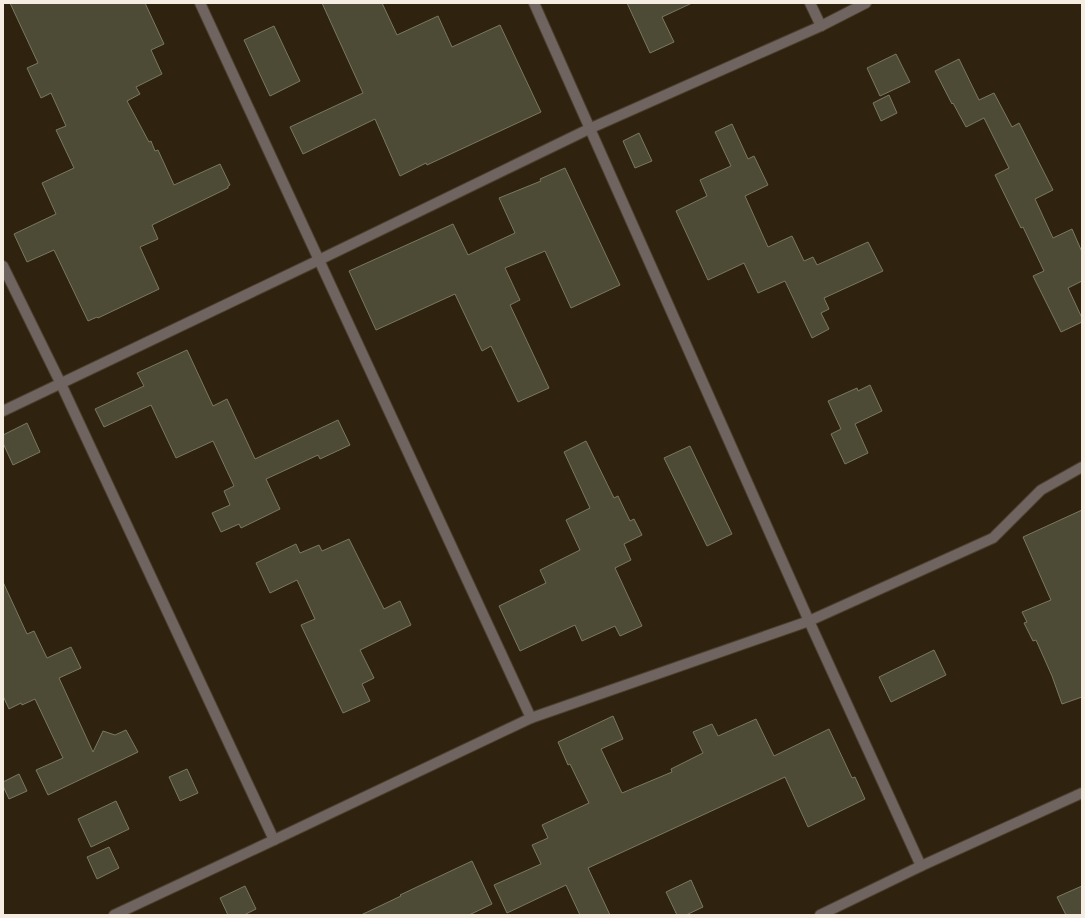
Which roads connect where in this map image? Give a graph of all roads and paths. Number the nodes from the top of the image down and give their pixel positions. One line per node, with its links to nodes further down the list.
1 (200, 3): 7 (street)
2 (534, 3): 6 (street)
3 (810, 3): 5 (street)
4 (866, 3): 5 (street)
5 (820, 26): 6 (street)
6 (591, 128): 7 (street); 12 (street)
7 (319, 260): 9 (street); 13 (street)
8 (3, 266): 9 (street)
9 (61, 384): 10 (street); 15 (street)
10 (3, 411)
11 (1082, 467): 12 (street)
12 (809, 621): 13 (street); 16 (street)
13 (530, 718): 15 (street)
14 (1082, 793): 16 (street)
15 (274, 840): 17 (street)
16 (921, 866): 18 (street)
17 (114, 915)
18 (820, 915)

